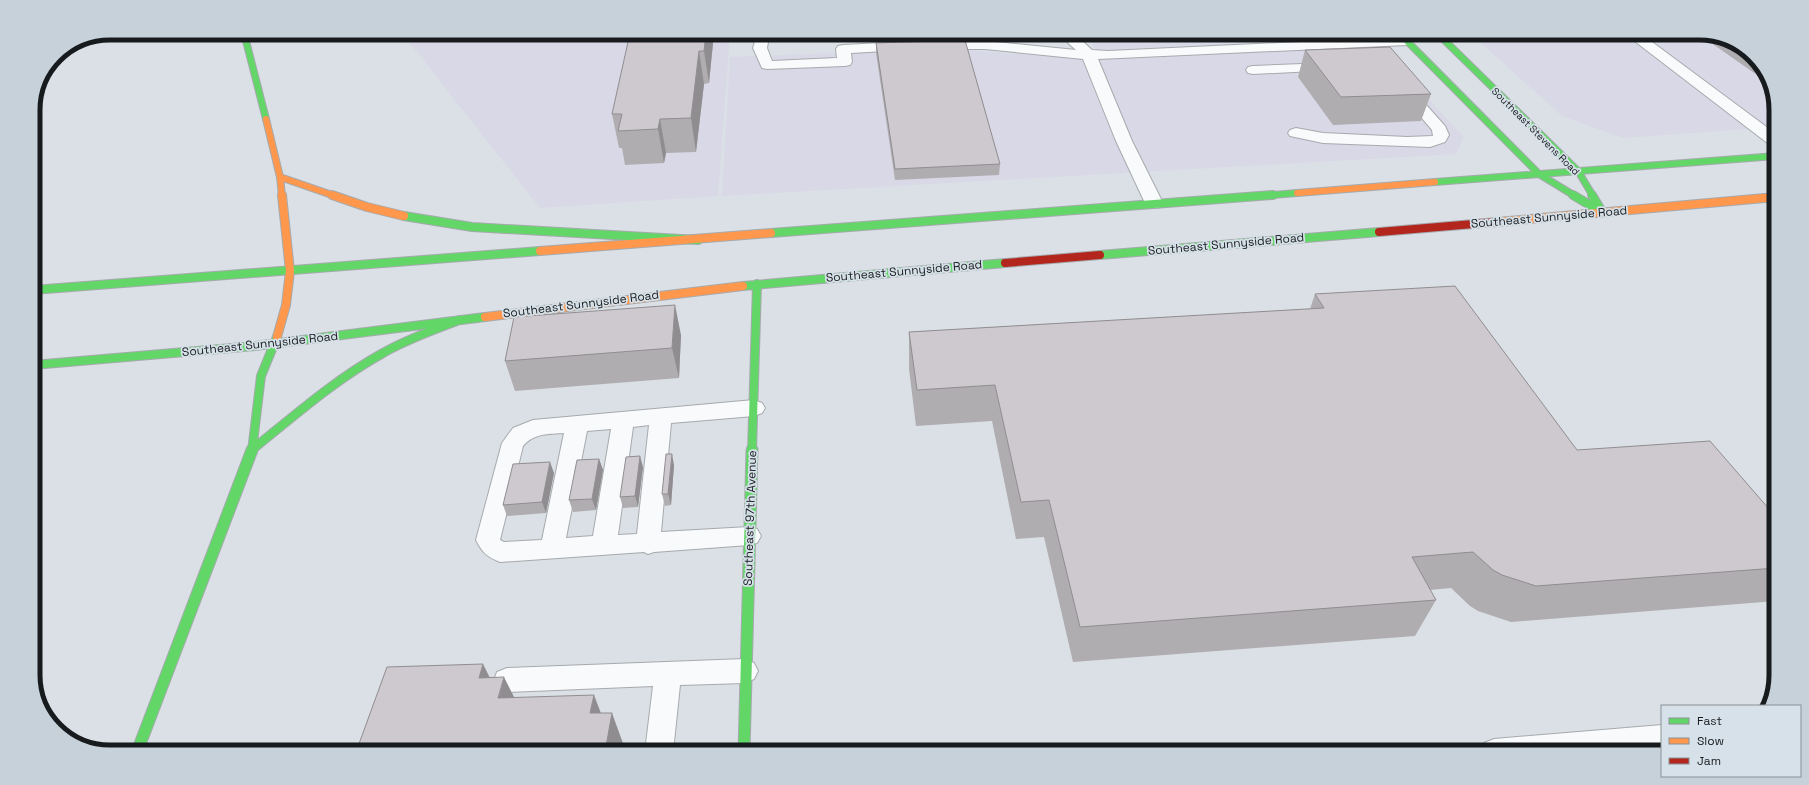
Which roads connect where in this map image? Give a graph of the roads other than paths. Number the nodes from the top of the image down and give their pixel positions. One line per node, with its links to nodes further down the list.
1 (246, 40): 17 (main road)
2 (760, 40): 8 (lane)
3 (1073, 40): 8 (lane)
4 (1351, 40): 8 (lane)
5 (1406, 40): 16 (main road, Southeast Stevens Road)
6 (1444, 40): 15 (main road, Southeast Stevens Road)
7 (1640, 40): 13 (lane)
8 (1089, 55): 19 (lane)
9 (1345, 67): 10 (lane)
10 (1253, 70)
11 (1399, 82): 12 (lane)
12 (1296, 132)
13 (1769, 137)
14 (1769, 157): 15 (main road)
15 (1578, 171): 16 (main road); 20 (main road, Southeast Stevens Road)
16 (1539, 174): 19 (main road); 20 (main road, Southeast Stevens Road)
17 (280, 177): 21 (main road); 22 (main road)
18 (1769, 198): 20 (main road, Southeast Sunnyside Road)
19 (1154, 203): 21 (main road)
20 (1603, 213): 23 (main road, Southeast Sunnyside Road)
21 (698, 240): 22 (main road)
22 (290, 272): 24 (main road); 26 (main road)
23 (758, 284): 25 (main road, Southeast Sunnyside Road); 28 (main road, Southeast 97th Avenue)
24 (40, 290)
25 (459, 320): 26 (main road, Southeast Sunnyside Road); 32 (main road)
26 (276, 342): 27 (main road, Southeast Sunnyside Road); 32 (main road)
27 (40, 364)
28 (754, 408): 29 (lane); 33 (main road, Southeast 97th Avenue)
29 (661, 417): 30 (lane); 34 (lane)
30 (623, 420): 31 (lane); 35 (lane)
31 (577, 425): 36 (lane); 36 (lane)
32 (253, 449): 41 (main road)
33 (749, 536): 34 (lane); 37 (main road, Southeast 97th Avenue)
34 (648, 544): 35 (lane)
35 (604, 546): 36 (lane)
36 (552, 549)
37 (745, 671): 38 (lane); 43 (main road, Southeast 97th Avenue)
38 (668, 674): 39 (lane); 42 (lane)
39 (507, 680)
40 (1661, 738): 44 (lane)
41 (140, 745)
42 (660, 745)
43 (744, 745)
44 (1578, 745)

